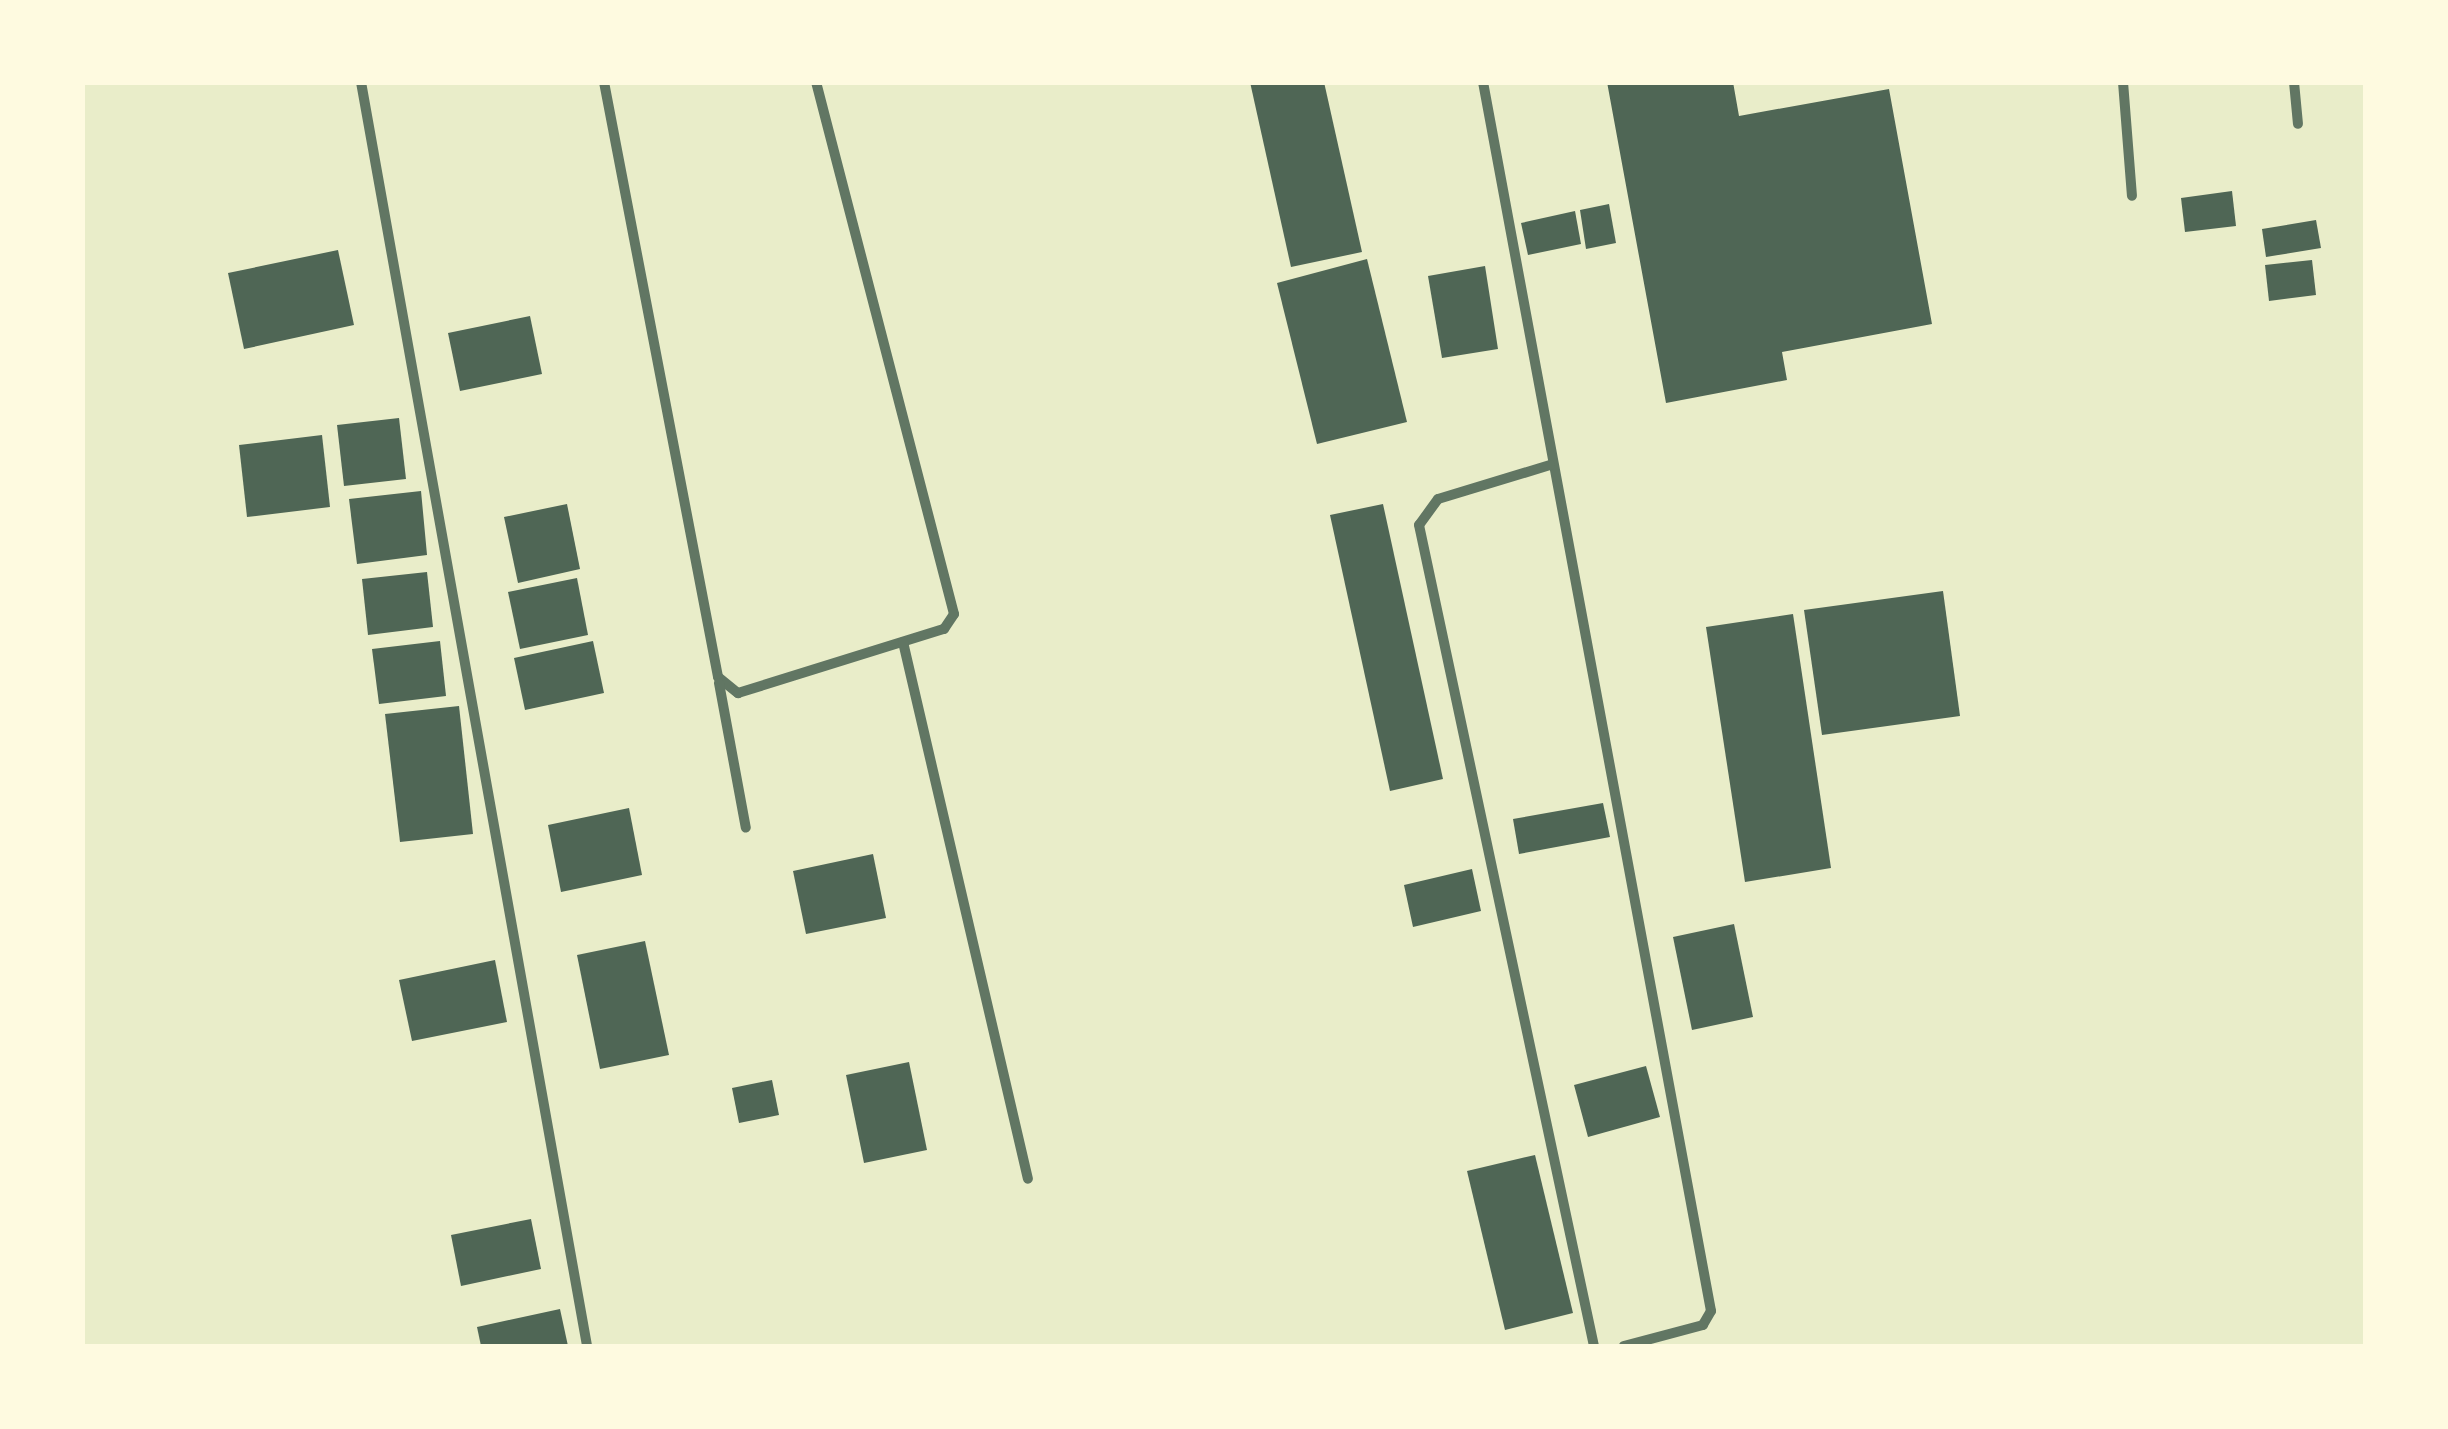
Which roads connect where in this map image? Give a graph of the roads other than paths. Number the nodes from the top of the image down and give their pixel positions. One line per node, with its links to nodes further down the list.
1 (361, 82): 14 (street)
2 (604, 82): 11 (street)
3 (816, 82): 10 (street)
4 (1484, 82): 9 (street)
5 (2122, 82): 8 (street)
6 (2294, 82): 7 (street)
7 (2298, 124)
8 (2132, 196)
9 (1550, 465): 15 (street); 16 (street)
10 (904, 642): 11 (street); 13 (street)
11 (718, 677): 12 (street)
12 (746, 828)
13 (1028, 1178)
14 (587, 1346)
15 (1594, 1346)
16 (1624, 1346)

